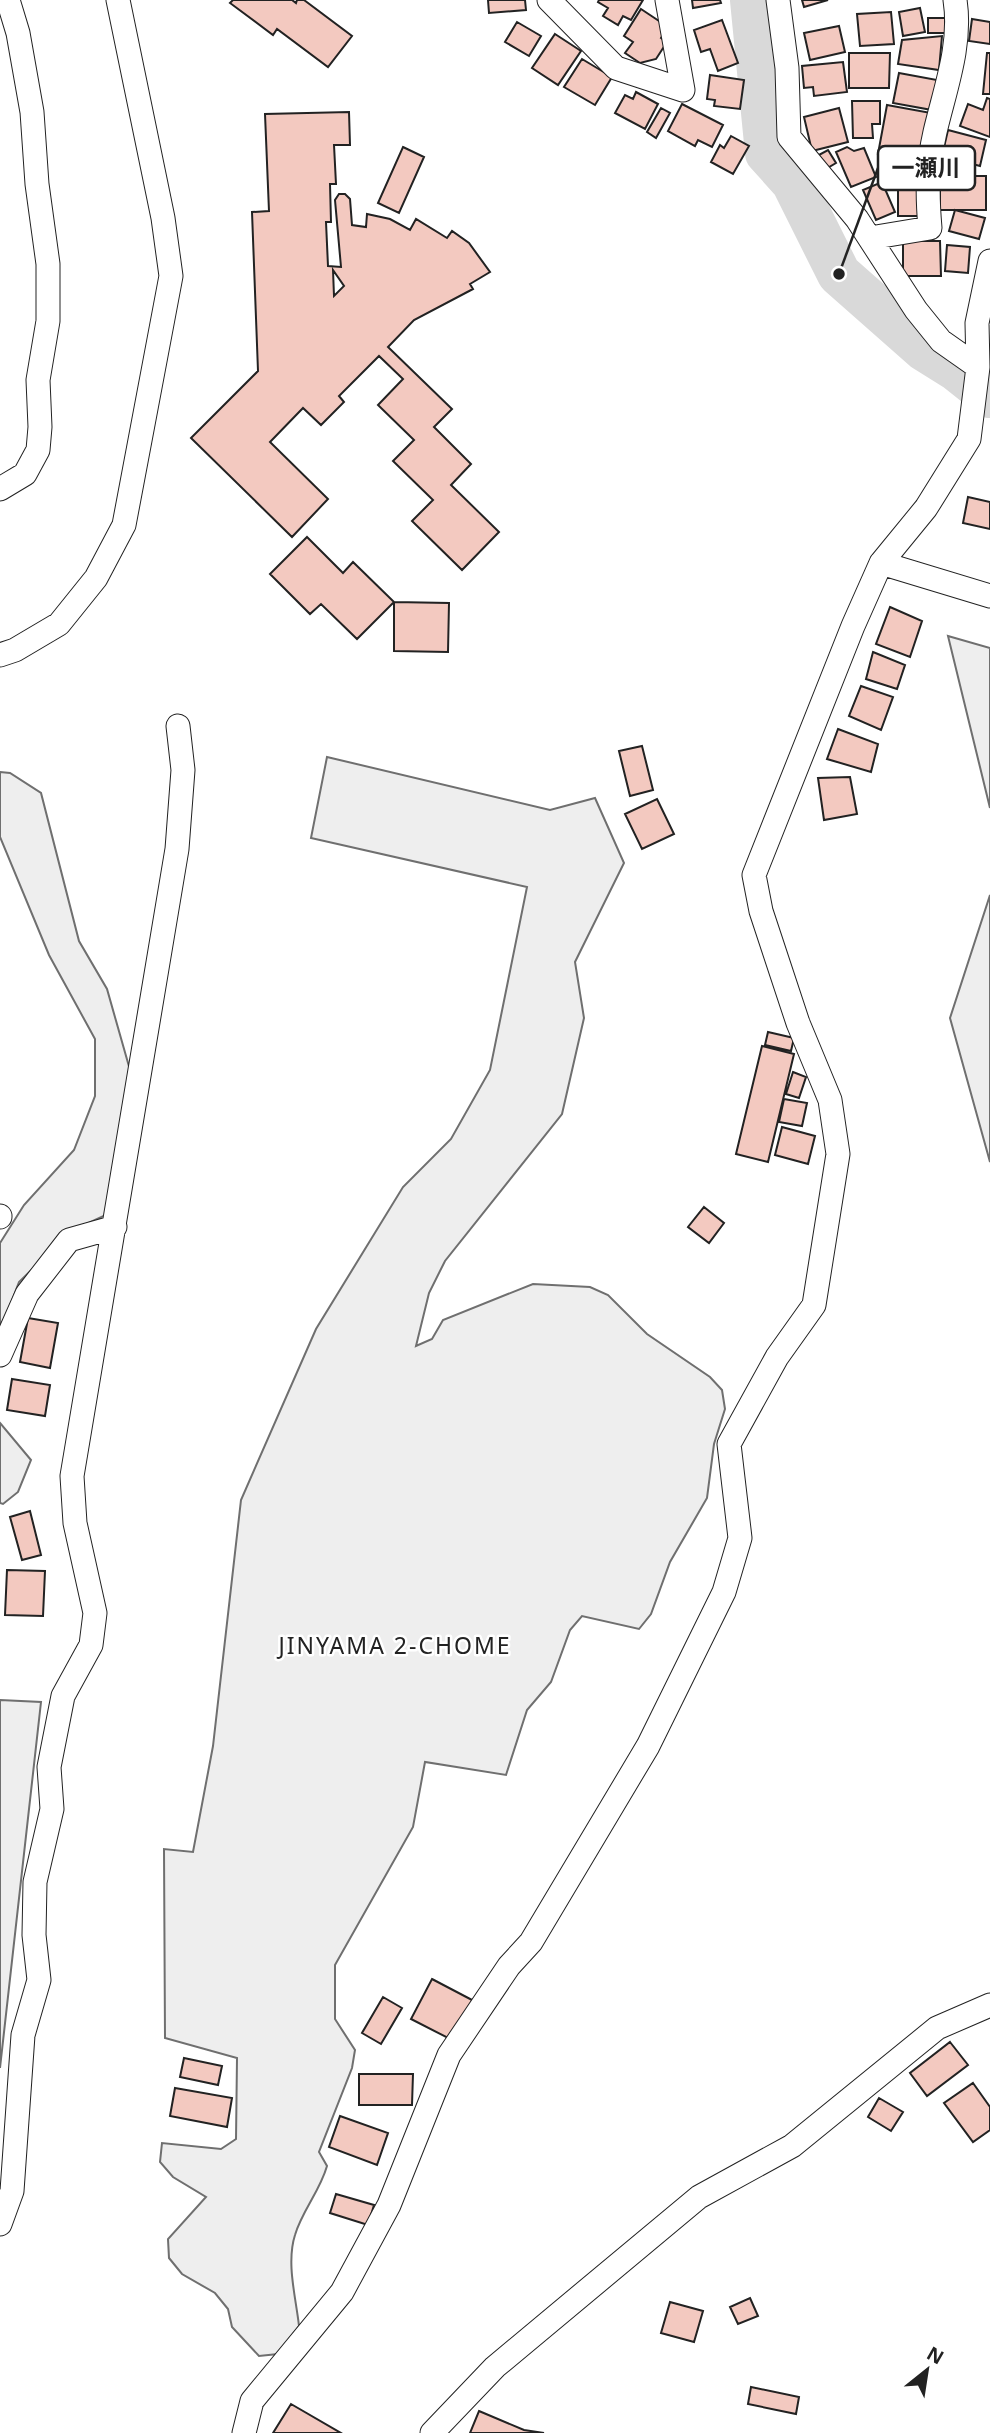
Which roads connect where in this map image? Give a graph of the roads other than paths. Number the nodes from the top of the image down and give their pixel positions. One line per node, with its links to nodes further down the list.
1 (8, 0): 10 (street)
2 (118, 0): 13 (street)
3 (549, 0): 4 (street)
4 (667, 0)
5 (778, 0): 7 (street)
6 (955, 0): 7 (street)
7 (870, 239): 9 (street)
8 (990, 261): 9 (street)
9 (978, 367): 11 (street)
10 (0, 489)
11 (881, 563): 12 (street); 19 (street)
12 (990, 596)
13 (0, 655)
14 (178, 726): 15 (street)
15 (115, 1227): 16 (street); 18 (street)
16 (0, 1355)
17 (990, 2005): 20 (street)
18 (0, 2224)
19 (244, 2433)
20 (432, 2433)

